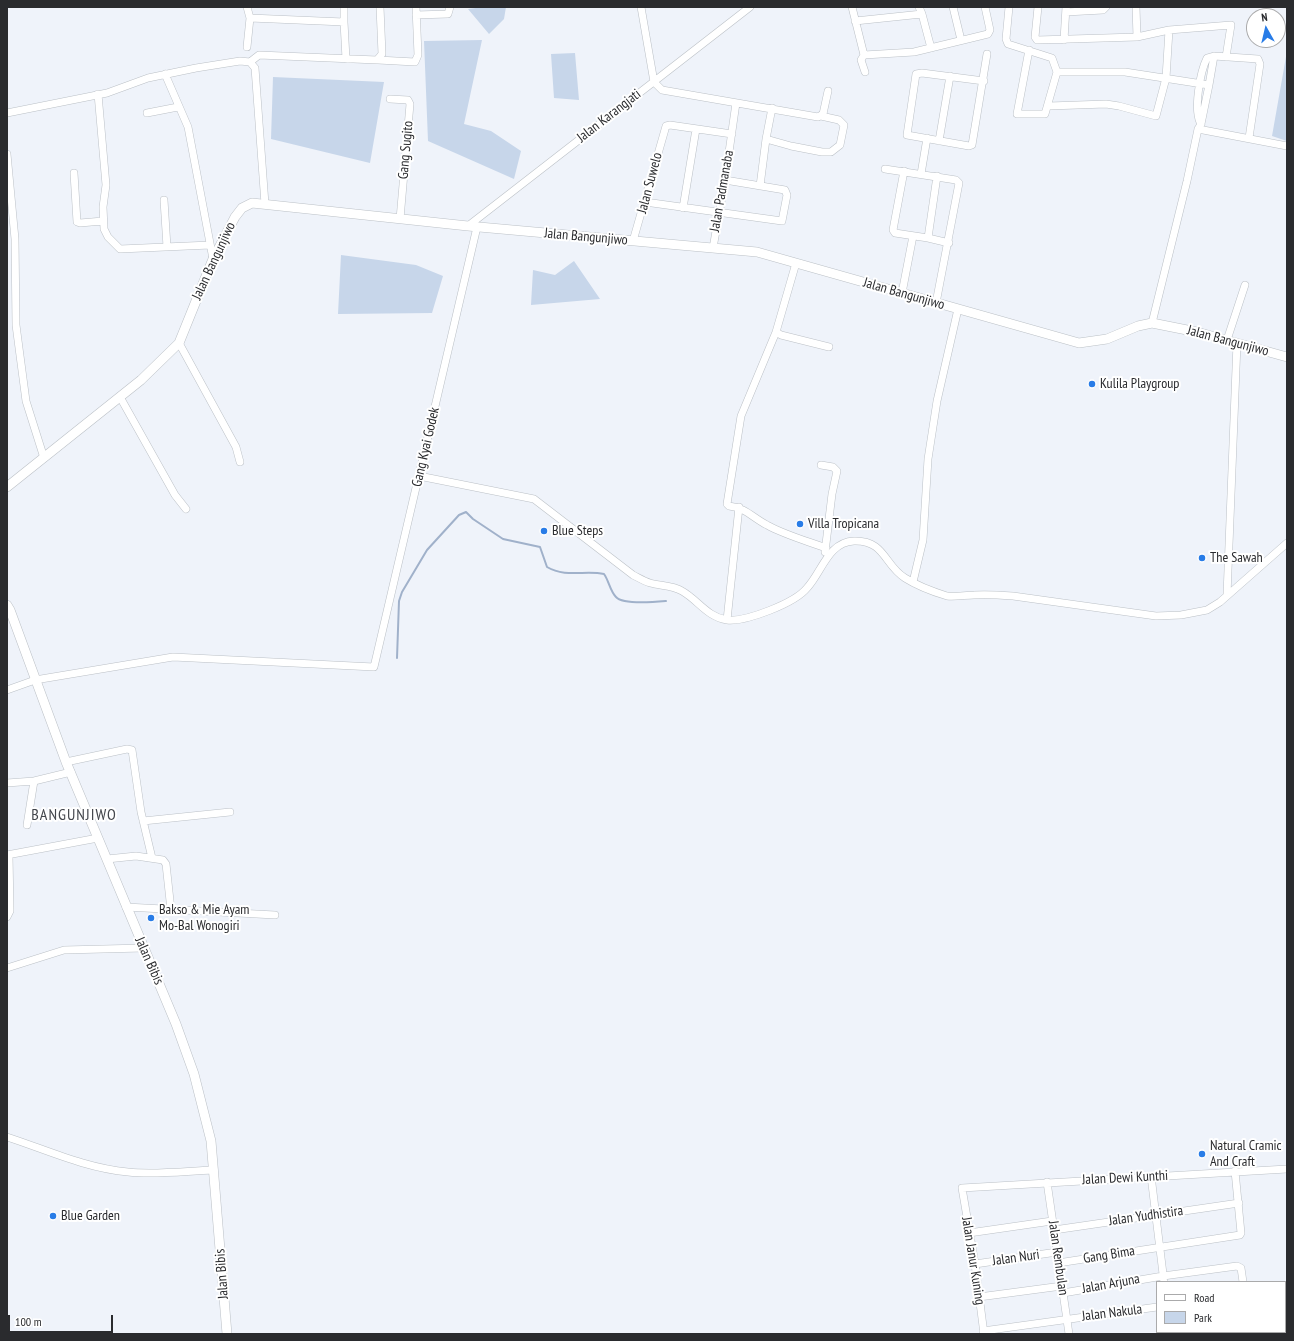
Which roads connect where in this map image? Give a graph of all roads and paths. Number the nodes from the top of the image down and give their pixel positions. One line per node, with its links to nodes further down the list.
1 (247, 7): 18 (street)
2 (344, 7): 20 (street)
3 (380, 7): 33 (street)
4 (450, 7): 17 (street)
5 (641, 7): 41 (street)
6 (750, 7): 41 (street, Jalan Karangjati)
7 (852, 7): 19 (street)
8 (953, 7): 23 (street)
9 (985, 7): 23 (street)
10 (1009, 7): 27 (street)
11 (1038, 7): 24 (street)
12 (1106, 7): 15 (street)
13 (1136, 7): 22 (street)
14 (1066, 9): 15 (street); 24 (street)
15 (1092, 9)
16 (920, 10): 19 (street); 26 (street)
17 (416, 11): 33 (street)
18 (250, 18): 20 (street); 25 (street)
19 (856, 21): 29 (street)
20 (344, 22): 32 (street)
21 (1169, 30): 22 (street); 31 (street); 39 (street)
22 (1136, 37): 24 (street)
23 (961, 40): 26 (street)
24 (1064, 40)
25 (247, 47)
26 (931, 48): 29 (street)
27 (1029, 50): 36 (street); 48 (street)
28 (987, 54): 40 (street)
29 (864, 55): 35 (street)
30 (1214, 56): 31 (street); 42 (street); 43 (street)
31 (1226, 57): 58 (street)
32 (346, 59): 33 (street); 34 (street)
33 (378, 60)
34 (250, 62): 37 (street); 72 (street)
35 (865, 72)
36 (1057, 72): 39 (street); 48 (street)
37 (165, 74): 45 (street); 49 (street)
38 (950, 76): 40 (street); 57 (street); 60 (street)
39 (1166, 78): 42 (street); 48 (street)
40 (984, 81): 60 (street)
41 (654, 82): 47 (street); 77 (street, Jalan Karangjati)
42 (1199, 84): 43 (street); 54 (street)
43 (1209, 85): 54 (street)
44 (828, 91): 53 (street)
45 (98, 94): 51 (street); 76 (street)
46 (390, 99): 75 (street, Gang Sugito)
47 (736, 103): 50 (street); 56 (street, Jalan Padmanaba)
48 (1048, 106)
49 (178, 107): 52 (street); 82 (street)
50 (772, 108): 53 (street); 59 (street)
51 (7, 113)
52 (146, 113)
53 (821, 116): 59 (street)
54 (1200, 127): 58 (street); 91 (street)
55 (696, 130): 56 (street); 71 (street, Jalan Suwelo); 73 (street)
56 (732, 134): 68 (street, Jalan Padmanaba)
57 (927, 138): 60 (street); 66 (street)
58 (1249, 138): 61 (street)
59 (766, 139): 69 (street)
60 (939, 141)
61 (1287, 146)
62 (7, 154): 99 (street)
63 (885, 169): 64 (street)
64 (904, 171): 66 (street); 78 (street)
65 (74, 173): 76 (street)
66 (921, 174): 67 (street)
67 (937, 176): 79 (street); 81 (street)
68 (725, 180): 69 (street); 74 (street, Jalan Padmanaba)
69 (760, 186): 74 (street)
70 (164, 200): 83 (street)
71 (645, 202): 73 (street); 80 (street, Jalan Suwelo)
72 (265, 204): 75 (main road, Jalan Bangunjiwo); 85 (main road, Jalan Bangunjiwo)
73 (683, 208): 74 (street)
74 (720, 213): 84 (street, Jalan Padmanaba)
75 (400, 219): 77 (main road, Jalan Bangunjiwo)
76 (103, 221): 83 (street)
77 (472, 227): 80 (main road, Jalan Bangunjiwo); 102 (street, Gang Kyai Godek)
78 (913, 236): 79 (street); 88 (street)
79 (928, 238): 81 (street)
80 (634, 241): 84 (main road, Jalan Bangunjiwo)
81 (949, 243): 89 (street)
82 (210, 245): 83 (street); 85 (street)
83 (167, 247)
84 (712, 248): 86 (main road, Jalan Bangunjiwo)
85 (213, 259): 94 (main road, Jalan Bangunjiwo)
86 (796, 263): 88 (main road, Jalan Bangunjiwo); 92 (street)
87 (1245, 285): 93 (street)
88 (902, 293): 89 (main road, Jalan Bangunjiwo)
89 (936, 303): 90 (main road, Jalan Bangunjiwo)
90 (958, 309): 91 (main road, Jalan Bangunjiwo); 109 (street)
91 (1152, 323): 93 (main road, Jalan Bangunjiwo)
92 (776, 332): 96 (street); 104 (street)
93 (1227, 340): 95 (main road, Jalan Bangunjiwo)
94 (179, 343): 98 (main road, Jalan Bangunjiwo); 100 (street)
95 (1237, 343): 97 (main road, Jalan Bangunjiwo); 110 (street)
96 (829, 347)
97 (1287, 356)
98 (120, 397): 99 (main road, Jalan Bangunjiwo); 105 (street)
99 (44, 458): 103 (main road, Jalan Bangunjiwo)
100 (240, 462)
101 (821, 465): 107 (street)
102 (419, 476): 112 (street); 113 (street, Gang Kyai Godek)
103 (7, 487)
104 (739, 507): 107 (street); 112 (street)
105 (186, 509)
106 (1287, 543): 110 (street)
107 (826, 548): 108 (street)
108 (824, 560): 109 (street); 112 (street)
109 (913, 582): 110 (street)
110 (1228, 595)
111 (7, 605): 113 (main road, Jalan Bibis)
112 (727, 620)
113 (36, 680): 114 (street); 115 (main road, Jalan Bibis)
114 (7, 690)
115 (66, 762): 116 (main road, Jalan Bibis); 120 (street)
116 (71, 772): 117 (street); 122 (main road, Jalan Bibis)
117 (34, 781): 118 (street); 121 (street)
118 (7, 783)
119 (230, 812): 120 (street)
120 (143, 821): 124 (street)
121 (27, 825)
122 (98, 838): 123 (street); 125 (main road, Jalan Bibis)
123 (8, 855): 126 (street)
124 (152, 858): 125 (street); 128 (street)
125 (107, 859): 127 (main road, Jalan Bibis)
126 (9, 898): 130 (street)
127 (126, 907): 128 (street); 131 (main road, Jalan Bibis)
128 (171, 910): 129 (street)
129 (275, 915)
130 (7, 917)
131 (143, 948): 132 (street); 135 (main road, Jalan Bibis)
132 (7, 968)
133 (7, 1137): 135 (street)
134 (1287, 1169): 136 (street, Jalan Dewi Kunthi)
135 (214, 1170): 156 (main road, Jalan Bibis)
136 (1235, 1171): 137 (street, Jalan Dewi Kunthi); 140 (street)
137 (1150, 1176): 138 (street, Jalan Dewi Kunthi); 141 (street)
138 (1047, 1182): 139 (street, Jalan Dewi Kunthi); 142 (street, Jalan Rembulan)
139 (962, 1188): 144 (street, Jalan Janur Kuning)
140 (1239, 1203): 141 (street, Jalan Yudhistira); 145 (street, Gang Bima)
141 (1155, 1214): 143 (street, Jalan Yudhistira); 145 (street)
142 (1052, 1220): 143 (street, Jalan Rembulan); 144 (street)
143 (1054, 1230): 146 (street, Jalan Rembulan)
144 (969, 1233): 148 (street, Jalan Janur Kuning)
145 (1159, 1247): 147 (street, Gang Bima); 149 (street)
146 (1057, 1252): 147 (street, Jalan Rembulan); 148 (street, Jalan Nuri)
147 (1058, 1263): 151 (street, Jalan Rembulan)
148 (975, 1264): 152 (street, Jalan Janur Kuning)
149 (1163, 1279): 150 (street, Jalan Arjuna); 151 (street, Jalan Arjuna)
150 (1243, 1281)
151 (1062, 1289): 152 (street, Jalan Arjuna); 154 (street, Jalan Rembulan)
152 (979, 1297): 155 (street, Jalan Janur Kuning)
153 (1156, 1307): 154 (street, Jalan Nakula)
154 (1066, 1319): 155 (street, Jalan Nakula); 157 (street, Jalan Rembulan)
155 (984, 1332)
156 (227, 1334)
157 (1069, 1334)

